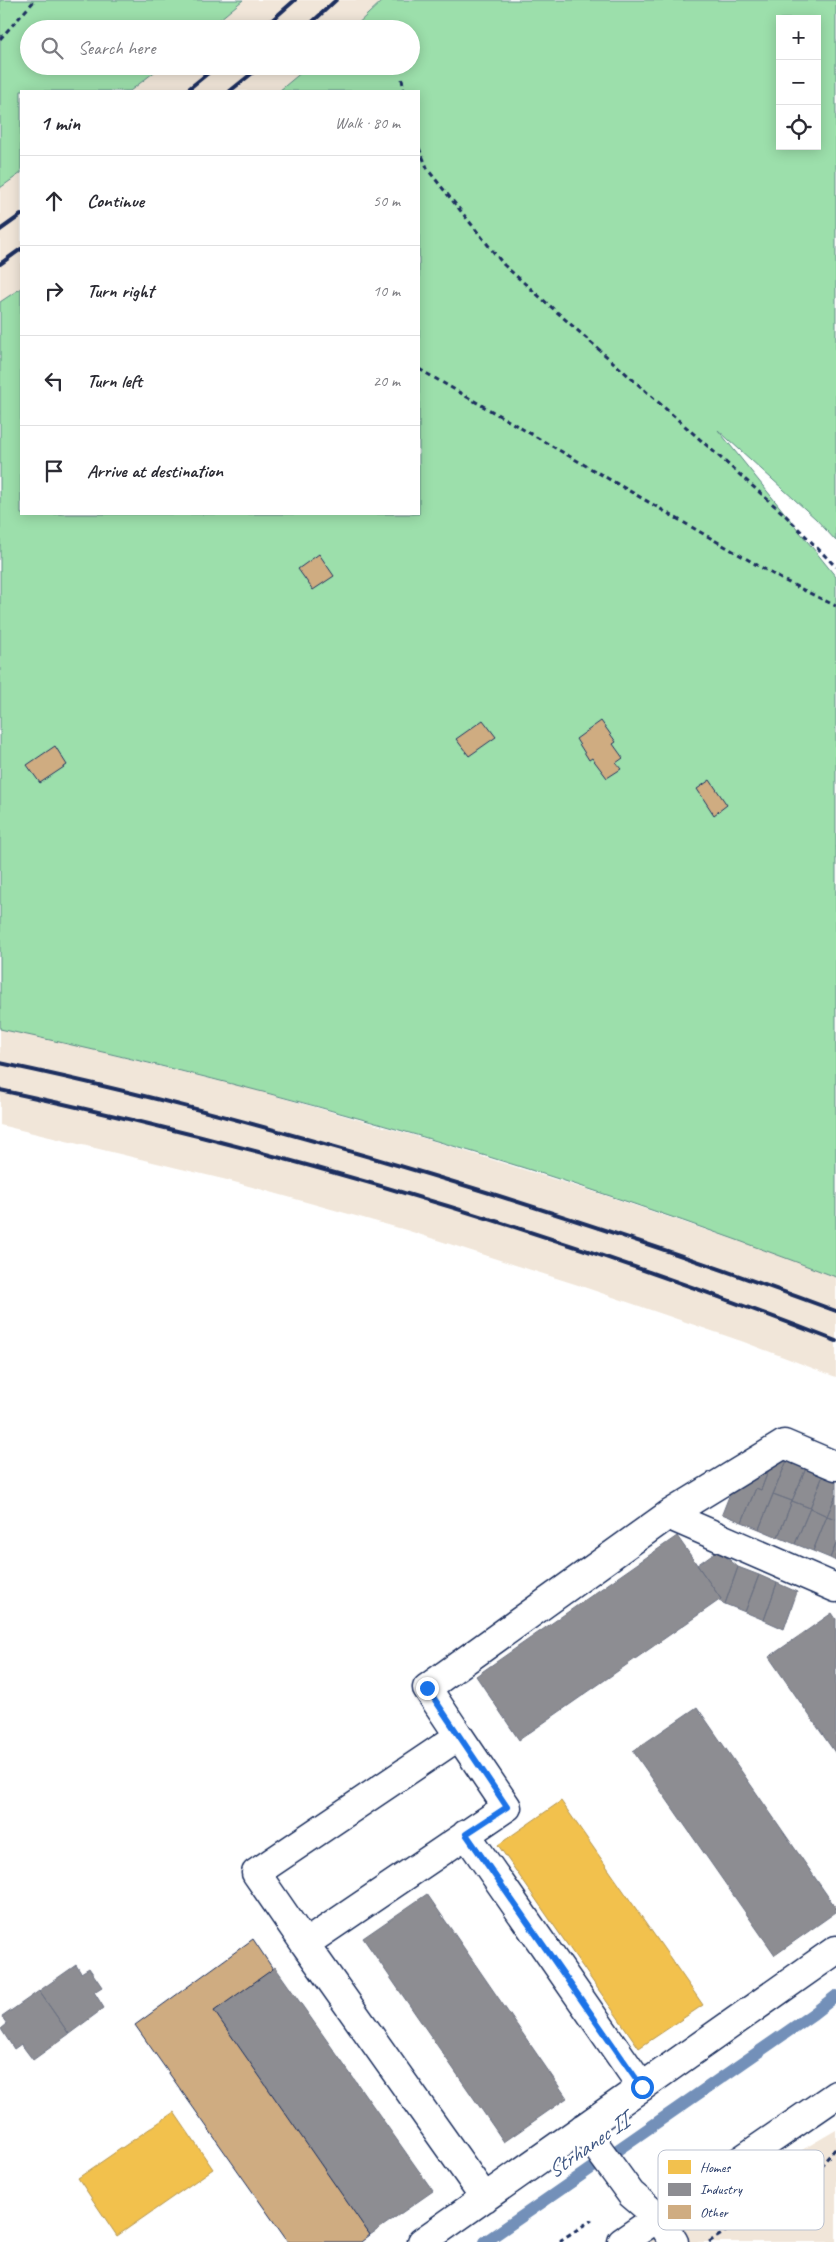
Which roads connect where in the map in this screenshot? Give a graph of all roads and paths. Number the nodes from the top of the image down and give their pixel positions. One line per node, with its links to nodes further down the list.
1 (35, 0): 2 (path)
2 (0, 38)
3 (402, 79): 4 (path)
4 (404, 90)
5 (420, 150): 7 (path)
6 (420, 370): 8 (path)
7 (836, 568)
8 (836, 606)
9 (836, 1466): 10 (street)
10 (668, 1515): 11 (street); 12 (street)
11 (836, 1588)
12 (459, 1736): 13 (street); 14 (street)
13 (466, 1834): 14 (street); 16 (street)
14 (305, 1944): 22 (street)
15 (836, 1950): 16 (street)
16 (642, 2087): 18 (street)
17 (836, 2095): 20 (street)
18 (588, 2135): 22 (street); 23 (street)
19 (836, 2148): 21 (path)
20 (756, 2150)
21 (824, 2162)
22 (485, 2198): 26 (street)
23 (658, 2217): 27 (street)
24 (666, 2230): 28 (street)
25 (728, 2230): 29 (path)
26 (422, 2242)
27 (622, 2242)
28 (674, 2242)
29 (709, 2242)

